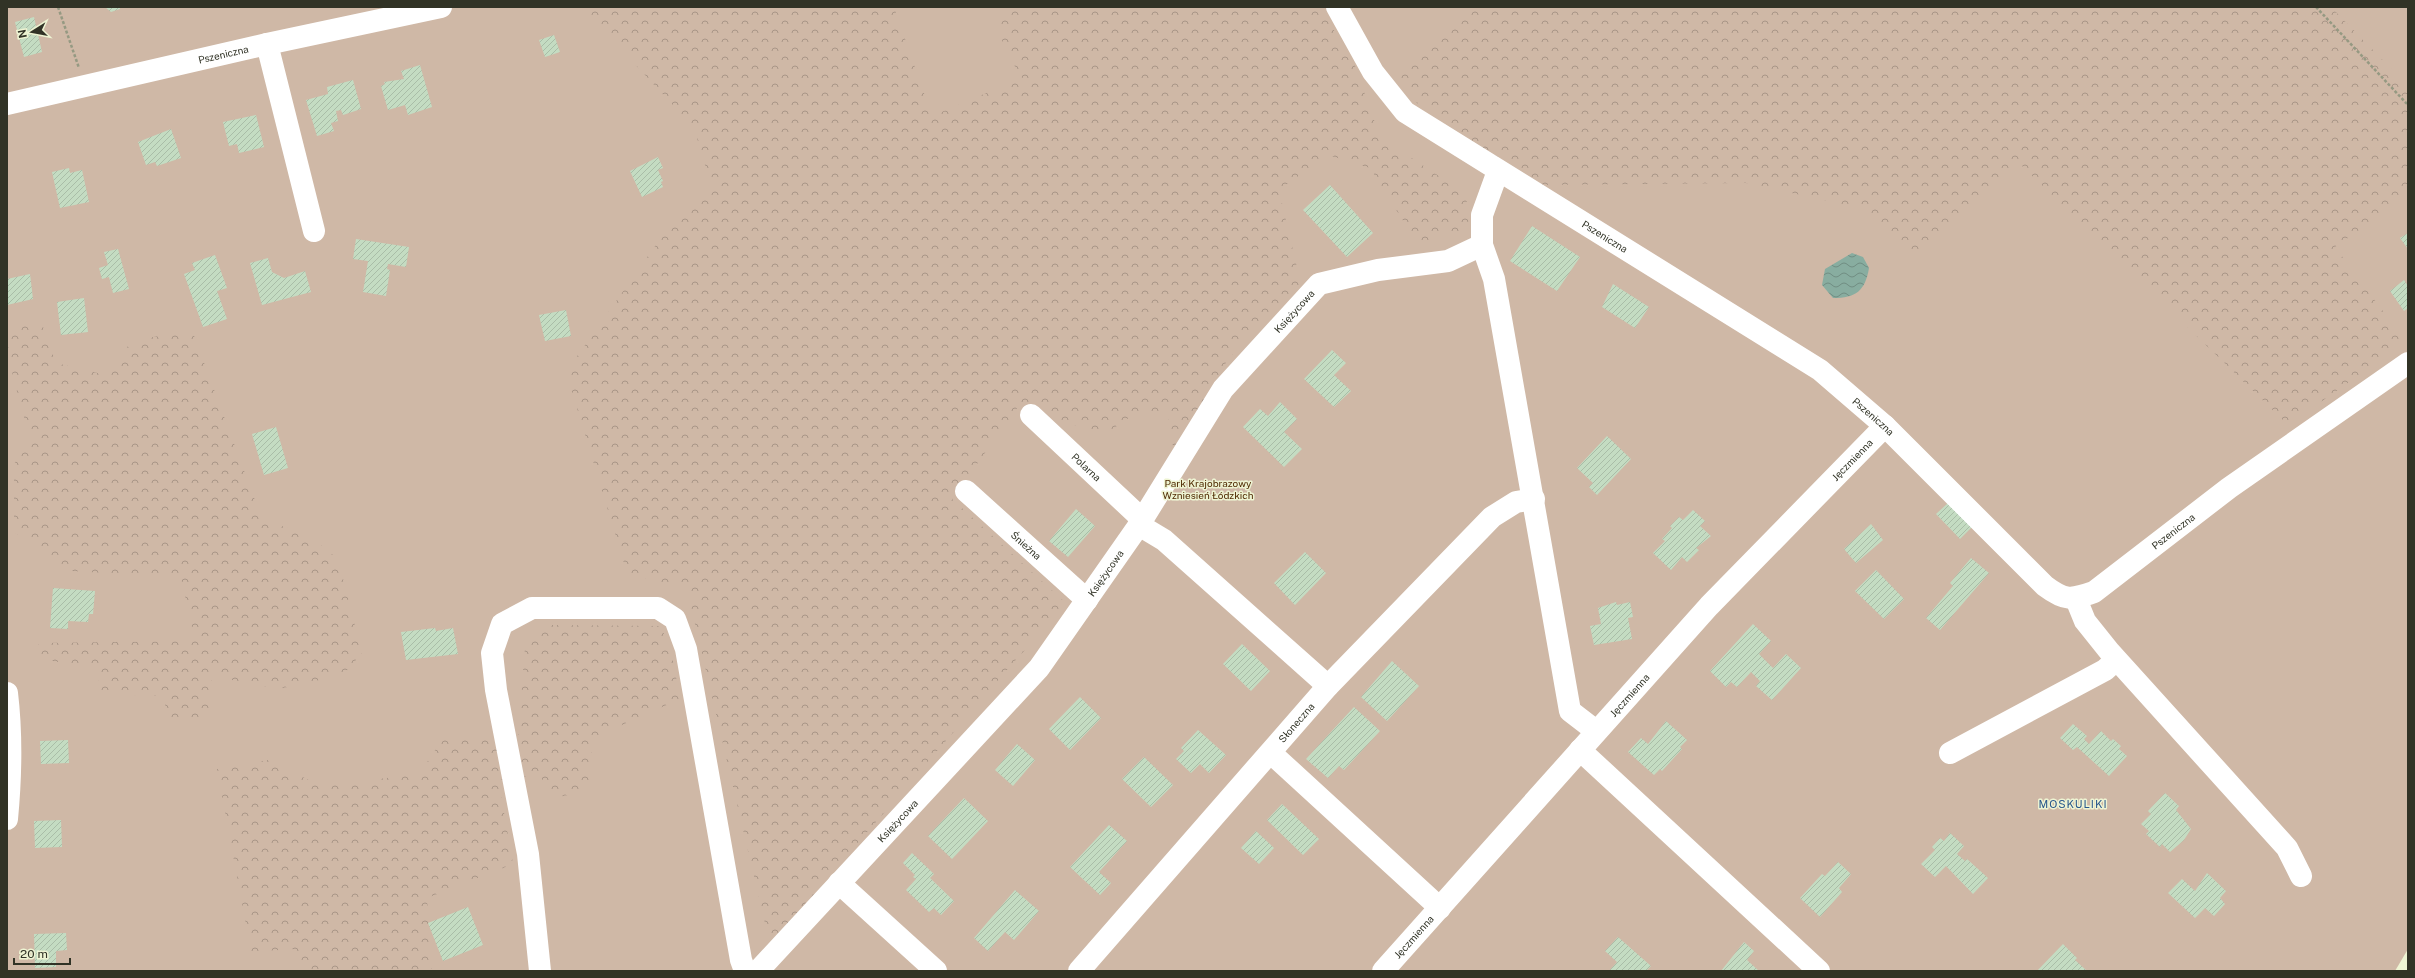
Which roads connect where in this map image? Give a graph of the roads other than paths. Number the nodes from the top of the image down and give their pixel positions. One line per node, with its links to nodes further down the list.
1 (441, 7): 3 (street, Pszeniczna)
2 (1337, 7): 5 (street, Pszeniczna)
3 (267, 44): 4 (street, Pszeniczna); 6 (street)
4 (7, 104)
5 (1498, 171): 7 (street); 10 (street, Pszeniczna)
6 (314, 231)
7 (1482, 245): 12 (street); 13 (street, Księżycowa)
8 (2408, 363): 14 (street, Pszeniczna)
9 (1031, 415): 13 (street, Polarna)
10 (1885, 426): 14 (street, Pszeniczna); 19 (street, Jęczmienna)
11 (966, 491): 15 (street, Śnieżna)
12 (1534, 499): 17 (street, Słoneczna); 19 (street)
13 (1141, 522): 15 (street, Księżycowa); 17 (street, Polarna)
14 (2076, 599): 16 (street)
15 (1087, 600): 25 (street, Księżycowa)
16 (2116, 660): 21 (street); 24 (street)
17 (1328, 686): 22 (street, Słoneczna)
18 (7, 693): 23 (street)
19 (1596, 731): 20 (street, Jęczmienna)
20 (1580, 750): 26 (street, Jęczmienna); 33 (street)
21 (1950, 753)
22 (1271, 754): 26 (street); 31 (street, Słoneczna)
23 (7, 819)
24 (2301, 876)
25 (839, 884): 29 (street, Księżycowa); 30 (street)
26 (1440, 908): 32 (street, Jęczmienna)
27 (540, 971): 28 (street)
28 (745, 971)
29 (758, 971)
30 (936, 971)
31 (1079, 971)
32 (1382, 971)
33 (1819, 971)

